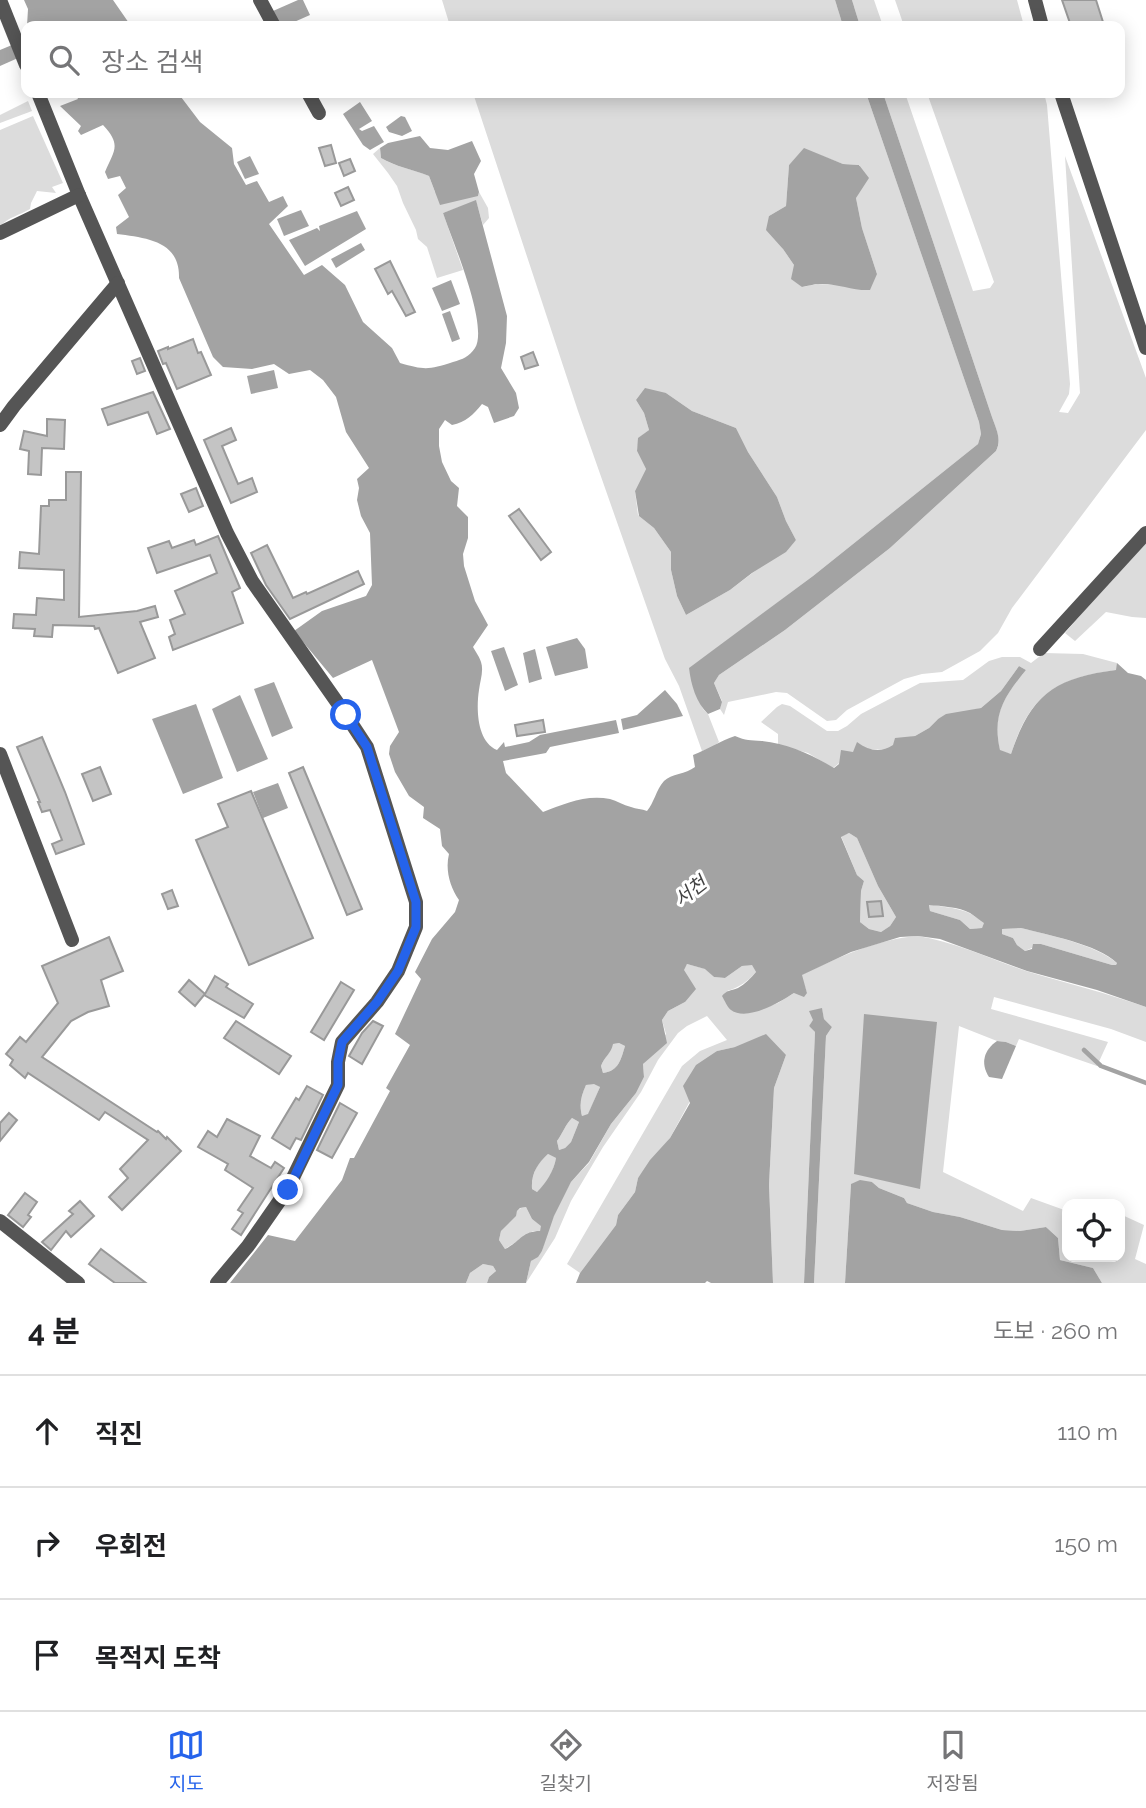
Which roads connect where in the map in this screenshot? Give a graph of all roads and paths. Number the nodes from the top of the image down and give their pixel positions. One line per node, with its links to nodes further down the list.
1 (0, 0): 6 (street)
2 (260, 0): 4 (street)
3 (1035, 0): 5 (street)
4 (271, 21)
5 (1041, 21)
6 (21, 52)
7 (39, 98): 11 (street)
8 (311, 98): 10 (street)
9 (1063, 98): 14 (street)
10 (319, 113)
11 (79, 195): 12 (street); 13 (street)
12 (0, 233)
13 (118, 283): 15 (street); 22 (street)
14 (1146, 348)
15 (0, 425)
16 (1146, 533): 17 (street)
17 (1040, 649)
18 (0, 754): 19 (street)
19 (72, 940)
20 (0, 1221): 21 (street)
21 (78, 1283)
22 (216, 1283)

